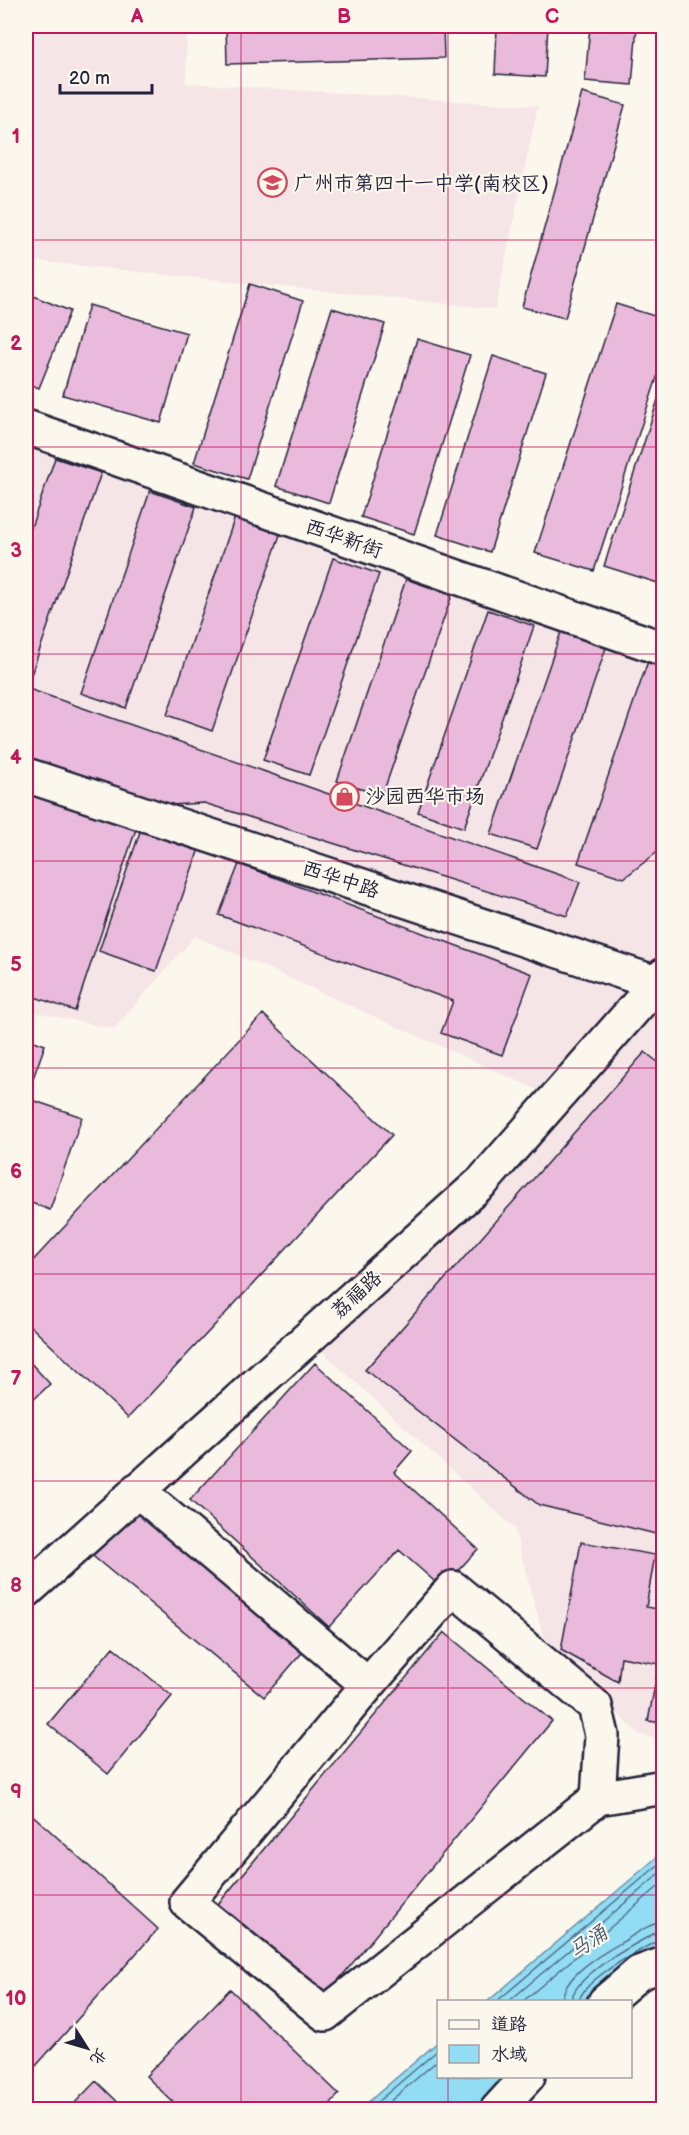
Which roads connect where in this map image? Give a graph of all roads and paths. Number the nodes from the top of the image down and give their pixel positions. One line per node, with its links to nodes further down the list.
1 (26, 427): 2 (street, 西华新街)
2 (663, 650)
3 (26, 775): 4 (street, 西华中路)
4 (660, 979): 5 (street, 荔福路)
5 (137, 1490): 6 (street, 荔福路); 7 (street)
6 (26, 1590)
7 (368, 1684): 9 (street); 9 (street)
8 (663, 1787): 9 (street)
9 (598, 1798)
10 (663, 1964): 11 (street)
11 (606, 2000)
12 (526, 2078): 13 (street)
13 (497, 2109)

